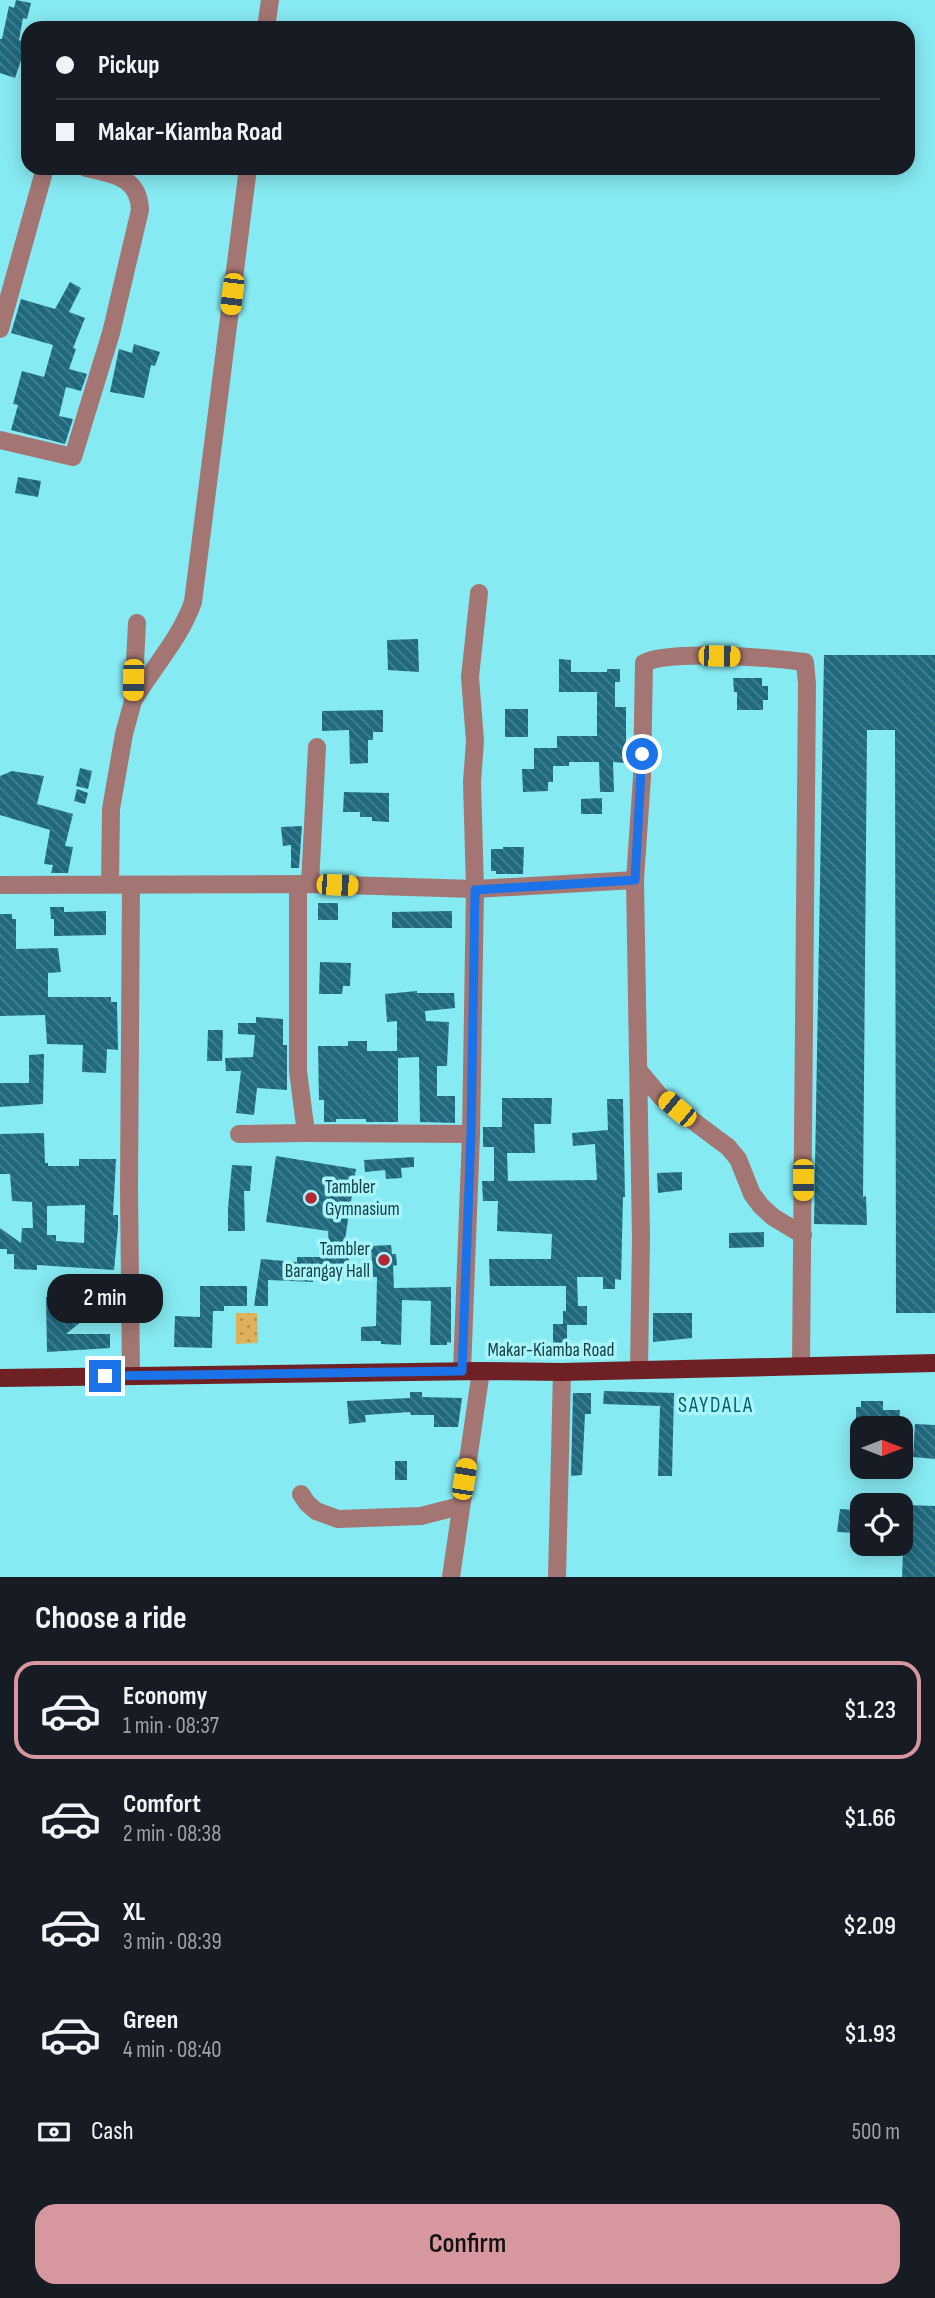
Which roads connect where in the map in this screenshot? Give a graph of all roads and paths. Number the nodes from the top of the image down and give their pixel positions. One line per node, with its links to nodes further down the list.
1 (270, 0): 2 (street)
2 (267, 21)
3 (43, 175): 6 (street)
4 (114, 175): 7 (street)
5 (247, 175): 10 (street)
6 (0, 329)
7 (0, 440)
8 (479, 593): 17 (street)
9 (137, 623): 10 (street)
10 (133, 701): 13 (street)
11 (317, 747): 16 (street)
12 (635, 880): 17 (street); 18 (street); 22 (street)
13 (110, 884): 14 (street); 15 (street)
14 (0, 885)
15 (131, 885): 16 (street); 29 (street)
16 (304, 885): 17 (street); 19 (street)
17 (475, 890): 21 (street)
18 (639, 1071): 22 (street); 25 (street)
19 (306, 1133): 20 (street); 21 (street)
20 (239, 1134)
21 (471, 1134): 26 (street)
22 (803, 1235): 24 (street)
23 (935, 1363): 24 (main road, Makar-Kiamba Road)
24 (801, 1366): 25 (main road, Makar-Kiamba Road)
25 (639, 1370): 28 (main road, Makar-Kiamba Road)
26 (462, 1371): 27 (main road, Makar-Kiamba Road); 29 (main road, Makar-Kiamba Road)
27 (481, 1371): 28 (main road, Makar-Kiamba Road); 32 (street)
28 (562, 1372): 34 (street)
29 (131, 1376): 30 (main road, Makar-Kiamba Road)
30 (0, 1378)
31 (301, 1494): 32 (street)
32 (460, 1506): 33 (street)
33 (451, 1577)
34 (557, 1577)

